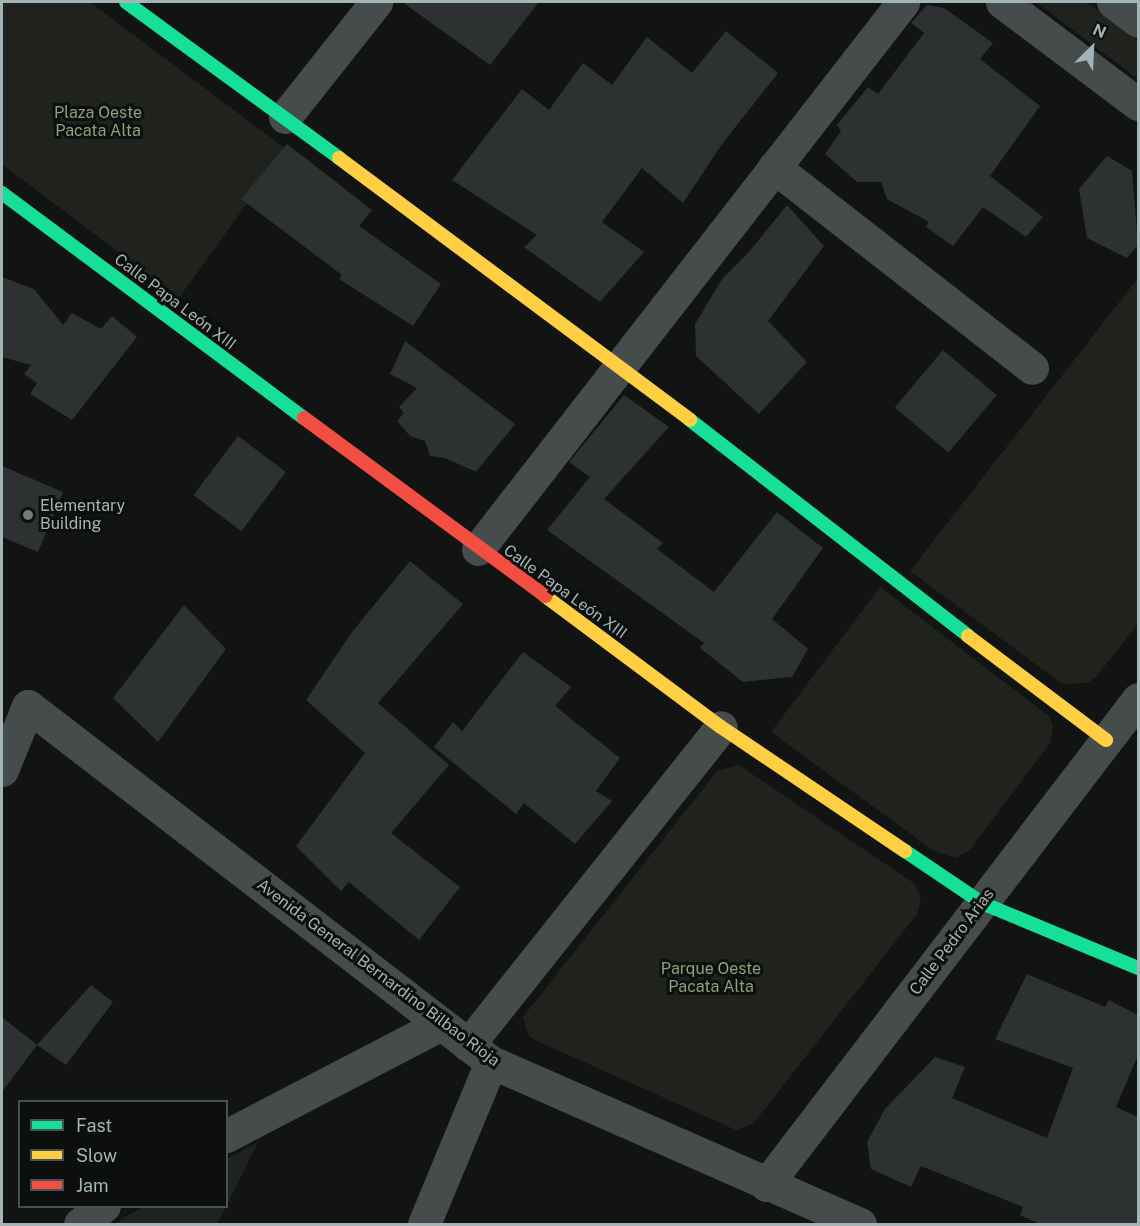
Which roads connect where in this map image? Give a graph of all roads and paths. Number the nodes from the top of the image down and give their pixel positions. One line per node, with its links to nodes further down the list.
1 (126, 2): 8 (street)
2 (376, 2): 8 (street)
3 (903, 2): 9 (street)
4 (1002, 2): 7 (street)
5 (1113, 2): 6 (street)
6 (1138, 21)
7 (1138, 104)
8 (285, 117): 11 (street)
9 (774, 167): 11 (street); 12 (street)
10 (2, 193): 13 (street, Calle Papa León XIII)
11 (621, 365): 13 (street); 16 (street)
12 (1032, 368)
13 (478, 549): 15 (street, Calle Papa León XIII)
14 (1138, 699): 16 (street, Calle Pedro Arias)
15 (721, 727): 18 (street, Calle Papa León XIII); 21 (street)
16 (1106, 740): 18 (street, Calle Pedro Arias)
17 (2, 770): 20 (street, Avenida General Bernardino Bilbao Rioja)
18 (982, 903): 19 (street, Calle Papa León XIII); 23 (street, Calle Pedro Arias)
19 (1138, 968)
20 (441, 1024): 21 (street, Avenida General Bernardino Bilbao Rioja); 22 (street)
21 (480, 1054): 23 (street, Avenida General Bernardino Bilbao Rioja); 26 (street)
22 (228, 1135)
23 (766, 1185): 27 (street, Avenida General Bernardino Bilbao Rioja)
24 (101, 1208): 25 (street)
25 (80, 1224)
26 (424, 1224)
27 (860, 1224)

